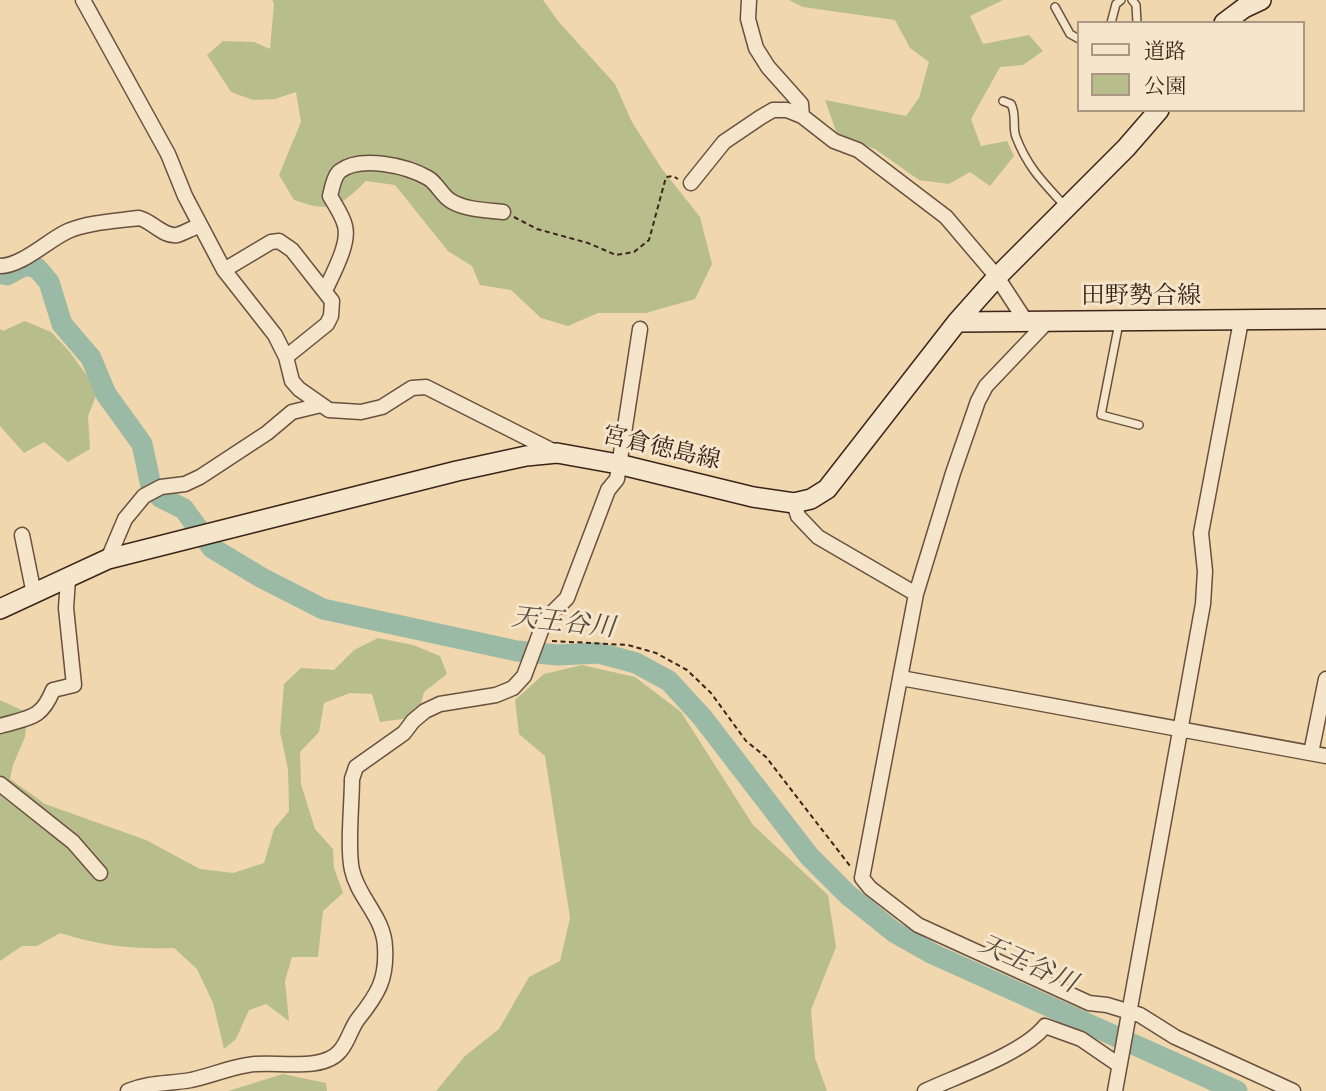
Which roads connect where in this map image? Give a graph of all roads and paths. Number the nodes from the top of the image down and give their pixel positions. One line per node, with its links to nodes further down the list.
1 (83, 0): 17 (street)
2 (749, 0): 13 (street)
3 (1121, 0): 7 (lane)
4 (1132, 0): 8 (lane)
5 (1261, 0): 9 (main road)
6 (1055, 7): 10 (lane)
7 (1112, 21)
8 (1137, 21)
9 (1227, 21)
10 (1078, 38)
11 (1003, 101): 15 (lane)
12 (1157, 112): 15 (main road)
13 (802, 116): 14 (street); 20 (street)
14 (691, 183): 16 (path)
15 (1066, 208): 20 (main road)
16 (503, 212): 21 (street)
17 (199, 226): 18 (street); 19 (street)
18 (0, 266)
19 (224, 270): 21 (street); 28 (street)
20 (997, 277): 24 (main road); 26 (street)
21 (325, 292): 28 (street)
22 (1326, 319): 23 (main road, 田野勢合線)
23 (1241, 321): 25 (main road, 田野勢合線); 44 (street)
24 (957, 322): 26 (main road, 田野勢合線); 33 (main road)
25 (1120, 322): 26 (main road, 田野勢合線); 30 (lane)
26 (1036, 323): 38 (street)
27 (640, 329): 32 (street)
28 (286, 357): 29 (street)
29 (321, 405): 31 (street); 35 (street)
30 (1139, 425)
31 (557, 453): 32 (main road, 宮倉徳島線); 35 (main road, 宮倉徳島線)
32 (618, 464): 33 (main road, 宮倉徳島線); 40 (street)
33 (794, 503): 38 (street)
34 (22, 535): 37 (street)
35 (108, 559): 36 (main road, 宮倉徳島線)
36 (68, 579): 37 (main road, 宮倉徳島線); 43 (street)
37 (34, 594): 39 (main road, 宮倉徳島線)
38 (916, 594): 41 (street)
39 (0, 609)
40 (536, 641): 48 (path); 51 (street)
41 (901, 678): 44 (street); 48 (street)
42 (1326, 679): 45 (street)
43 (0, 726)
44 (1181, 730): 45 (street); 49 (street)
45 (1319, 755)
46 (0, 784): 47 (street)
47 (100, 873)
48 (862, 878): 49 (street)
49 (1128, 1015): 50 (street); 54 (street)
50 (1119, 1062): 52 (street); 53 (street)
51 (128, 1091)
52 (925, 1091)
53 (1115, 1091)
54 (1293, 1091)

